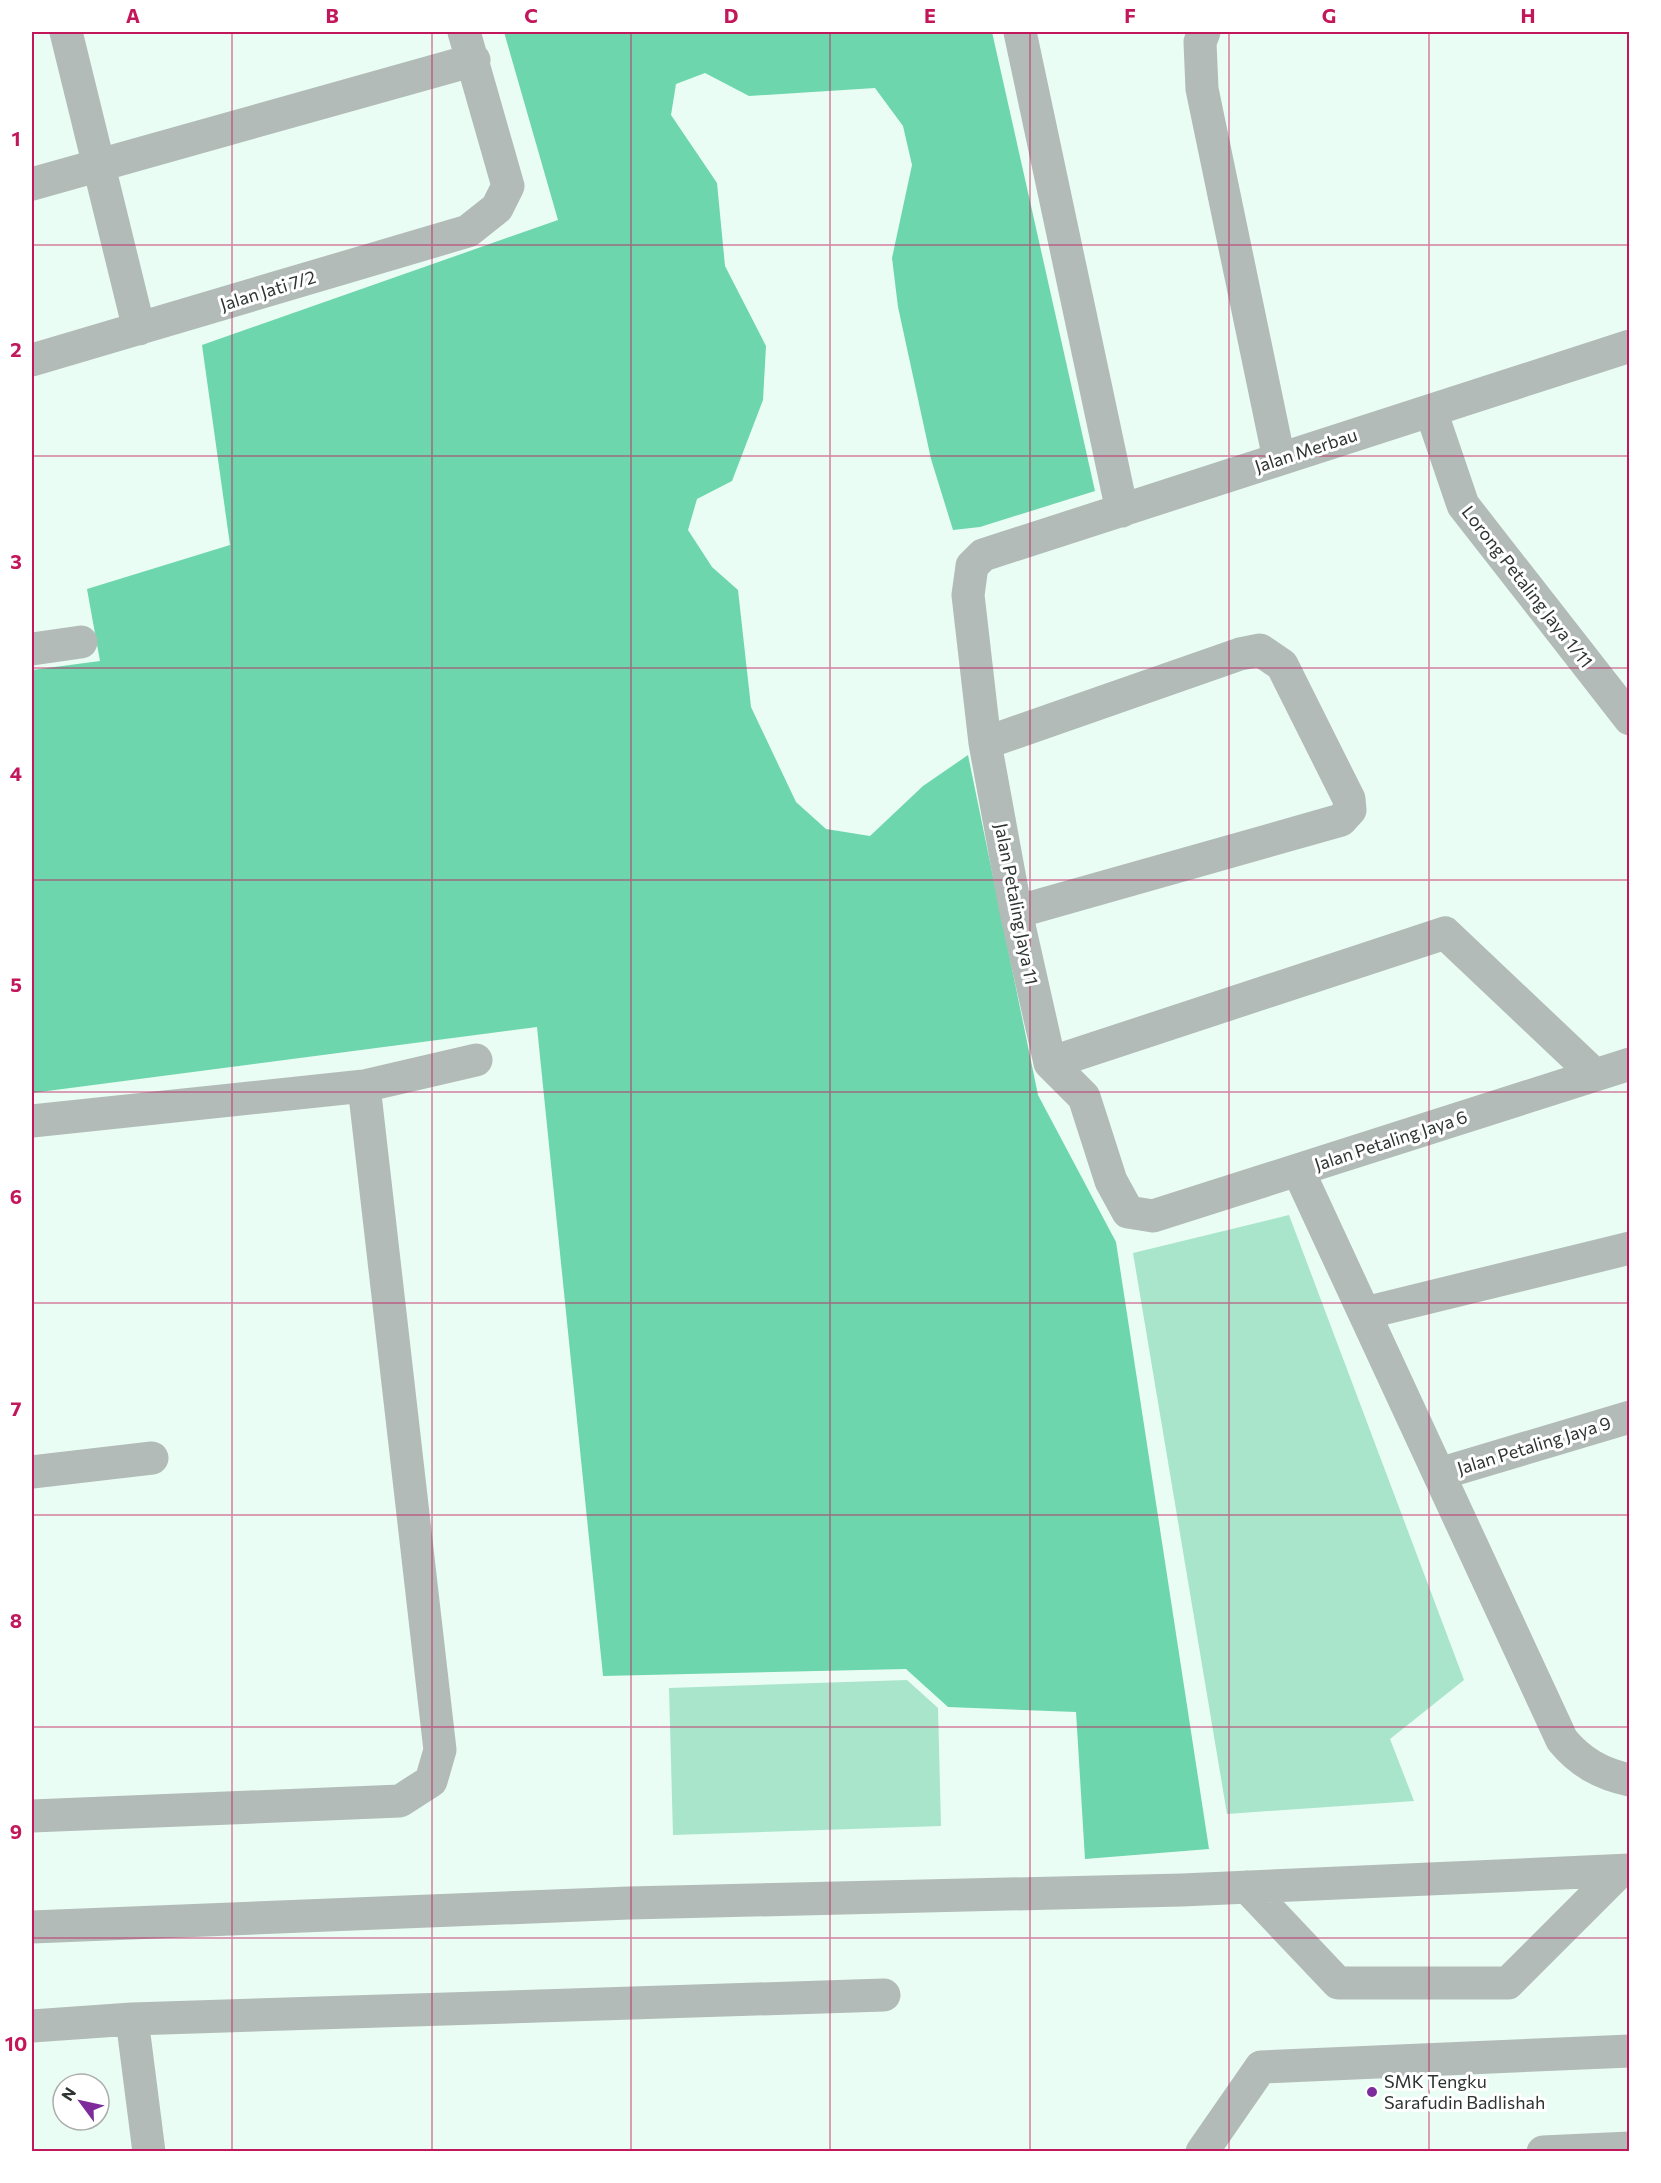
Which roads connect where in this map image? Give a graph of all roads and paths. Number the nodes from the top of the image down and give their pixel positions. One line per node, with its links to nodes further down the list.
1 (66, 32): 5 (street)
2 (1020, 32): 12 (street)
3 (1204, 32): 11 (street)
4 (469, 46): 5 (street); 7 (street, Jalan Jati 7/2)
5 (97, 165): 6 (street); 7 (street)
6 (32, 184)
7 (139, 329): 9 (street, Jalan Jati 7/2)
8 (1629, 346): 10 (street, Jalan Merbau)
9 (32, 360)
10 (1431, 411): 11 (street, Jalan Merbau); 16 (street, Lorong Petaling Jaya 1/11)
11 (1279, 459): 12 (street, Jalan Merbau)
12 (1122, 511): 13 (street, Jalan Merbau)
13 (983, 555): 17 (street, Jalan Petaling Jaya 11)
14 (81, 642): 15 (street)
15 (32, 649)
16 (1629, 719)
17 (985, 743): 18 (street, Jalan Petaling Jaya 11); 18 (street)
18 (1016, 912): 20 (street, Jalan Petaling Jaya 11)
19 (476, 1059): 23 (street)
20 (1050, 1063): 22 (street); 25 (street, Jalan Petaling Jaya 6)
21 (1629, 1064): 22 (street, Jalan Petaling Jaya 6)
22 (1595, 1075): 25 (street, Jalan Petaling Jaya 6)
23 (364, 1086): 24 (street); 33 (street)
24 (32, 1121)
25 (1298, 1170): 27 (street)
26 (1629, 1248): 27 (street)
27 (1365, 1313): 31 (street)
28 (1629, 1417): 31 (street, Jalan Petaling Jaya 9)
29 (152, 1458): 30 (street)
30 (32, 1472)
31 (1439, 1474): 32 (street)
32 (1616, 1776)
33 (32, 1816)
34 (1624, 1871): 35 (street); 35 (street)
35 (1247, 1887): 36 (street)
36 (32, 1927)
37 (884, 1995): 38 (street)
38 (132, 2019): 39 (street); 42 (street)
39 (32, 2026)
40 (1629, 2051): 43 (street)
41 (1629, 2148): 44 (street)
42 (149, 2151)
43 (1202, 2151)
44 (1543, 2151)

